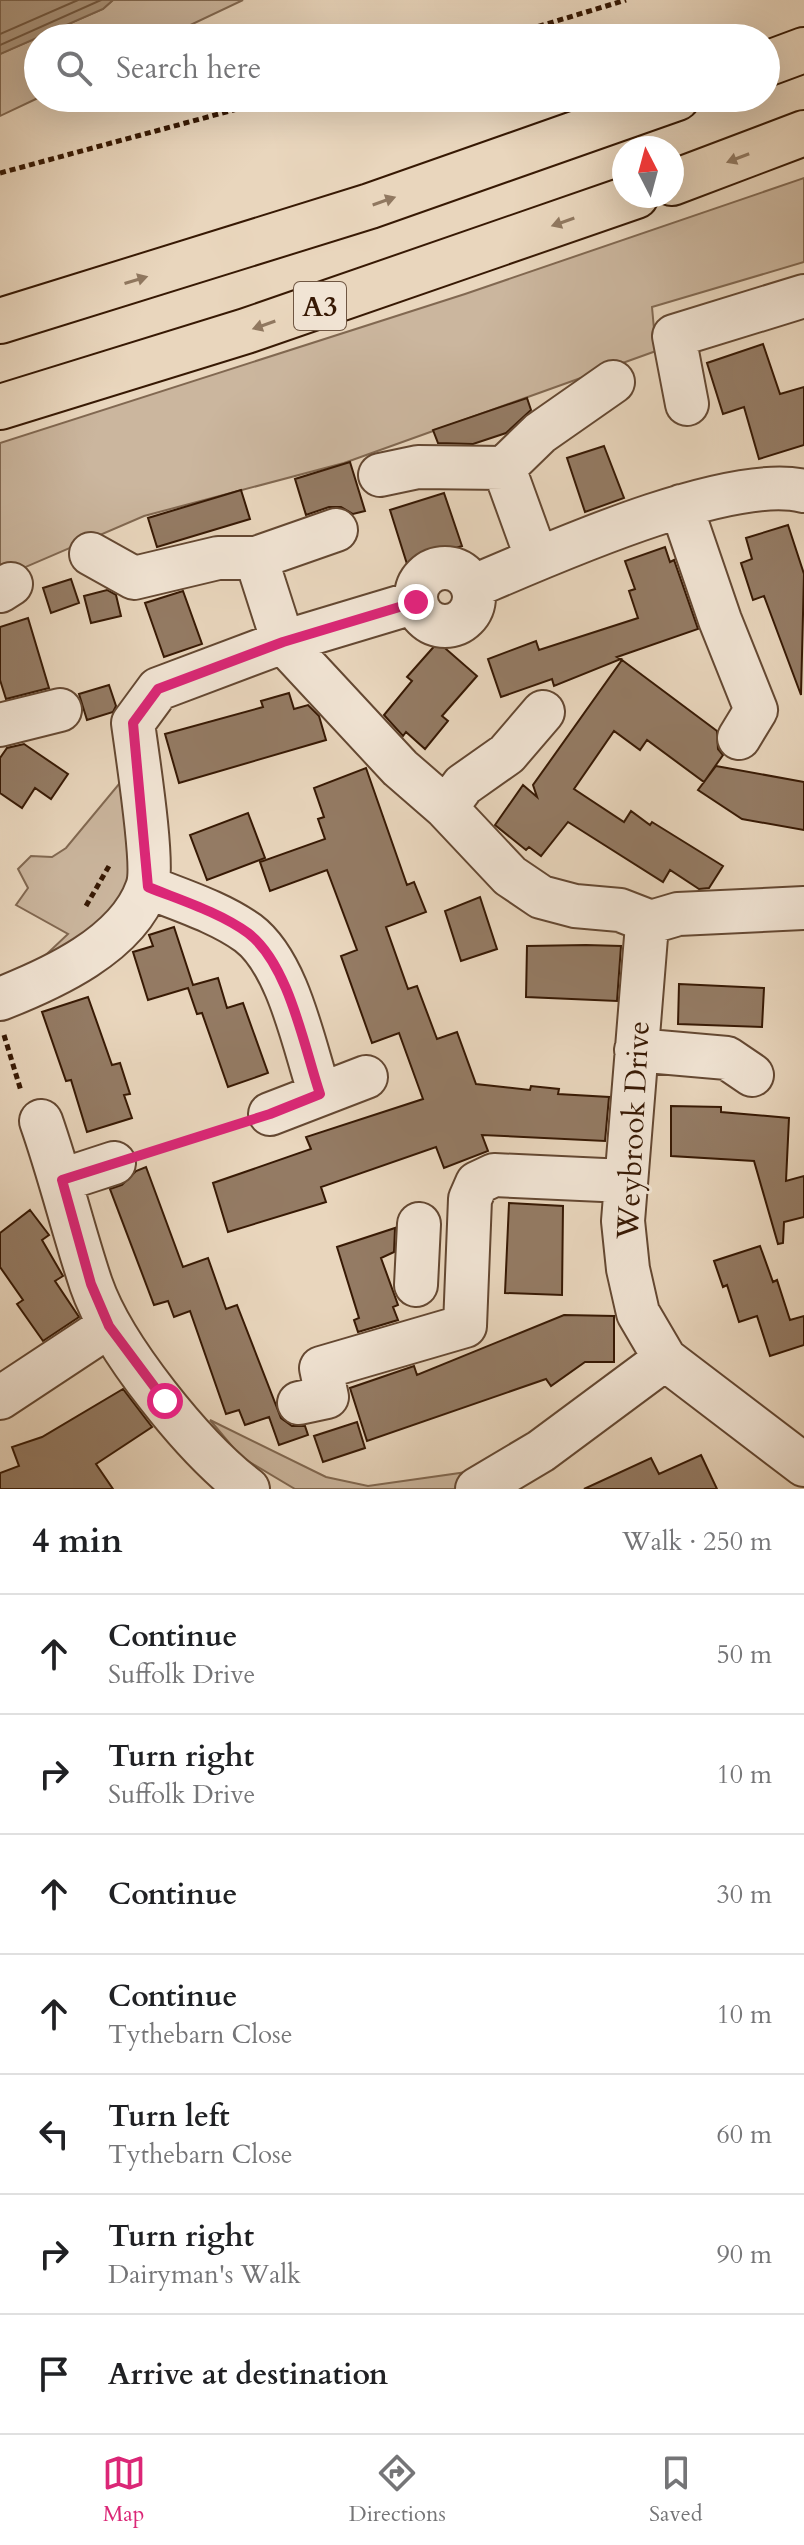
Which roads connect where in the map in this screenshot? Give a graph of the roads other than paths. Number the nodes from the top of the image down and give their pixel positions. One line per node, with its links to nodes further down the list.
1 (804, 50): 2 (highway)
2 (780, 59)
3 (637, 112): 8 (highway, one-way to 3)
4 (804, 133): 5 (highway, one-way to 5)
5 (684, 178)
6 (612, 204): 11 (highway, A3, one-way to 11)
7 (804, 296): 10 (street)
8 (0, 318)
9 (613, 382): 12 (street)
10 (687, 404)
11 (0, 407)
12 (504, 468): 13 (street); 19 (street)
13 (380, 475)
14 (804, 491): 15 (street)
15 (681, 506): 19 (street); 24 (street)
16 (336, 530): 18 (street)
17 (91, 554): 18 (street)
18 (256, 558): 20 (street)
19 (537, 559): 20 (street)
20 (283, 642): 25 (street); 26 (street)
21 (60, 710): 23 (street)
22 (543, 712): 25 (street)
23 (0, 725)
24 (739, 738)
25 (454, 797): 28 (street)
26 (148, 887): 29 (street); 33 (street)
27 (804, 908): 28 (street)
28 (651, 922): 30 (street, Weybrook Drive)
29 (0, 999)
30 (636, 1050): 31 (street); 38 (street, Weybrook Drive)
31 (752, 1075)
32 (366, 1077): 33 (street)
33 (320, 1094): 34 (street)
34 (270, 1114)
35 (41, 1121): 37 (street)
36 (114, 1163): 37 (street)
37 (62, 1180): 41 (street)
38 (625, 1181): 40 (street); 42 (street, Weybrook Drive)
39 (418, 1254): 40 (street)
40 (466, 1276): 44 (street)
41 (109, 1326): 43 (street); 46 (street)
42 (665, 1359): 45 (street, Weybrook Drive); 47 (street)
43 (0, 1398)
44 (299, 1403)
45 (804, 1465)
46 (248, 1489)
47 (477, 1489)

